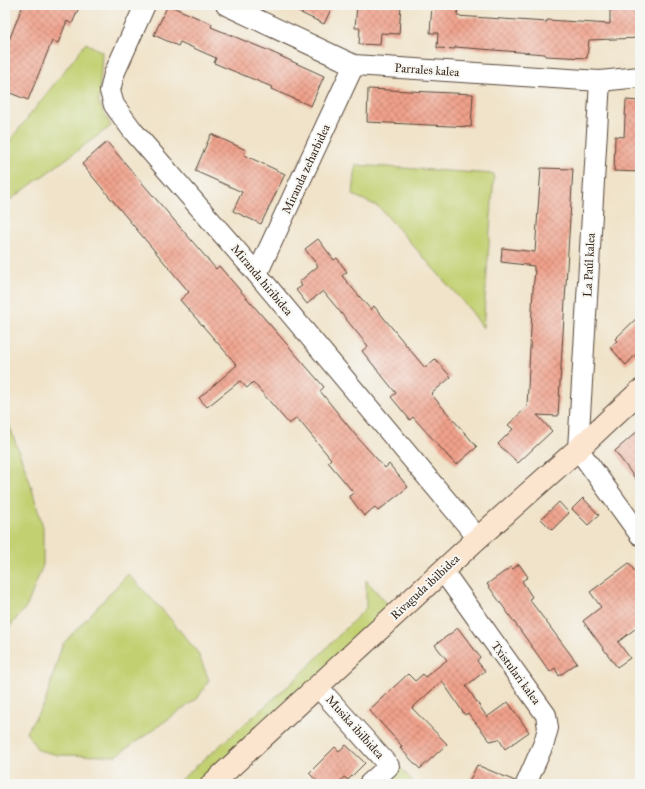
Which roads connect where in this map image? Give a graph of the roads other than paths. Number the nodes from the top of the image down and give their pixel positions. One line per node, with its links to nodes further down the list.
1 (145, 5): 6 (street, Miranda hiribidea)
2 (226, 5): 3 (street, Parrales kalea)
3 (354, 65): 5 (street, Parrales kalea); 6 (street, Miranda zeharbidea)
4 (640, 77): 5 (street, Parrales kalea)
5 (600, 81): 8 (street, La Paúl kalea)
6 (257, 274): 10 (street, Miranda hiribidea)
7 (640, 391): 8 (street, Rivaguda ibilbidea)
8 (578, 449): 9 (street); 10 (street, Rivaguda ibilbidea)
9 (640, 535)
10 (478, 538): 11 (street, Rivaguda ibilbidea)
11 (443, 571): 12 (street, Rivaguda ibilbidea); 15 (street, Txistulari kalea)
12 (318, 686): 13 (street, Rivaguda ibilbidea); 14 (street, Musika ibilbidea)
13 (212, 784)
14 (369, 784)
15 (526, 784)

